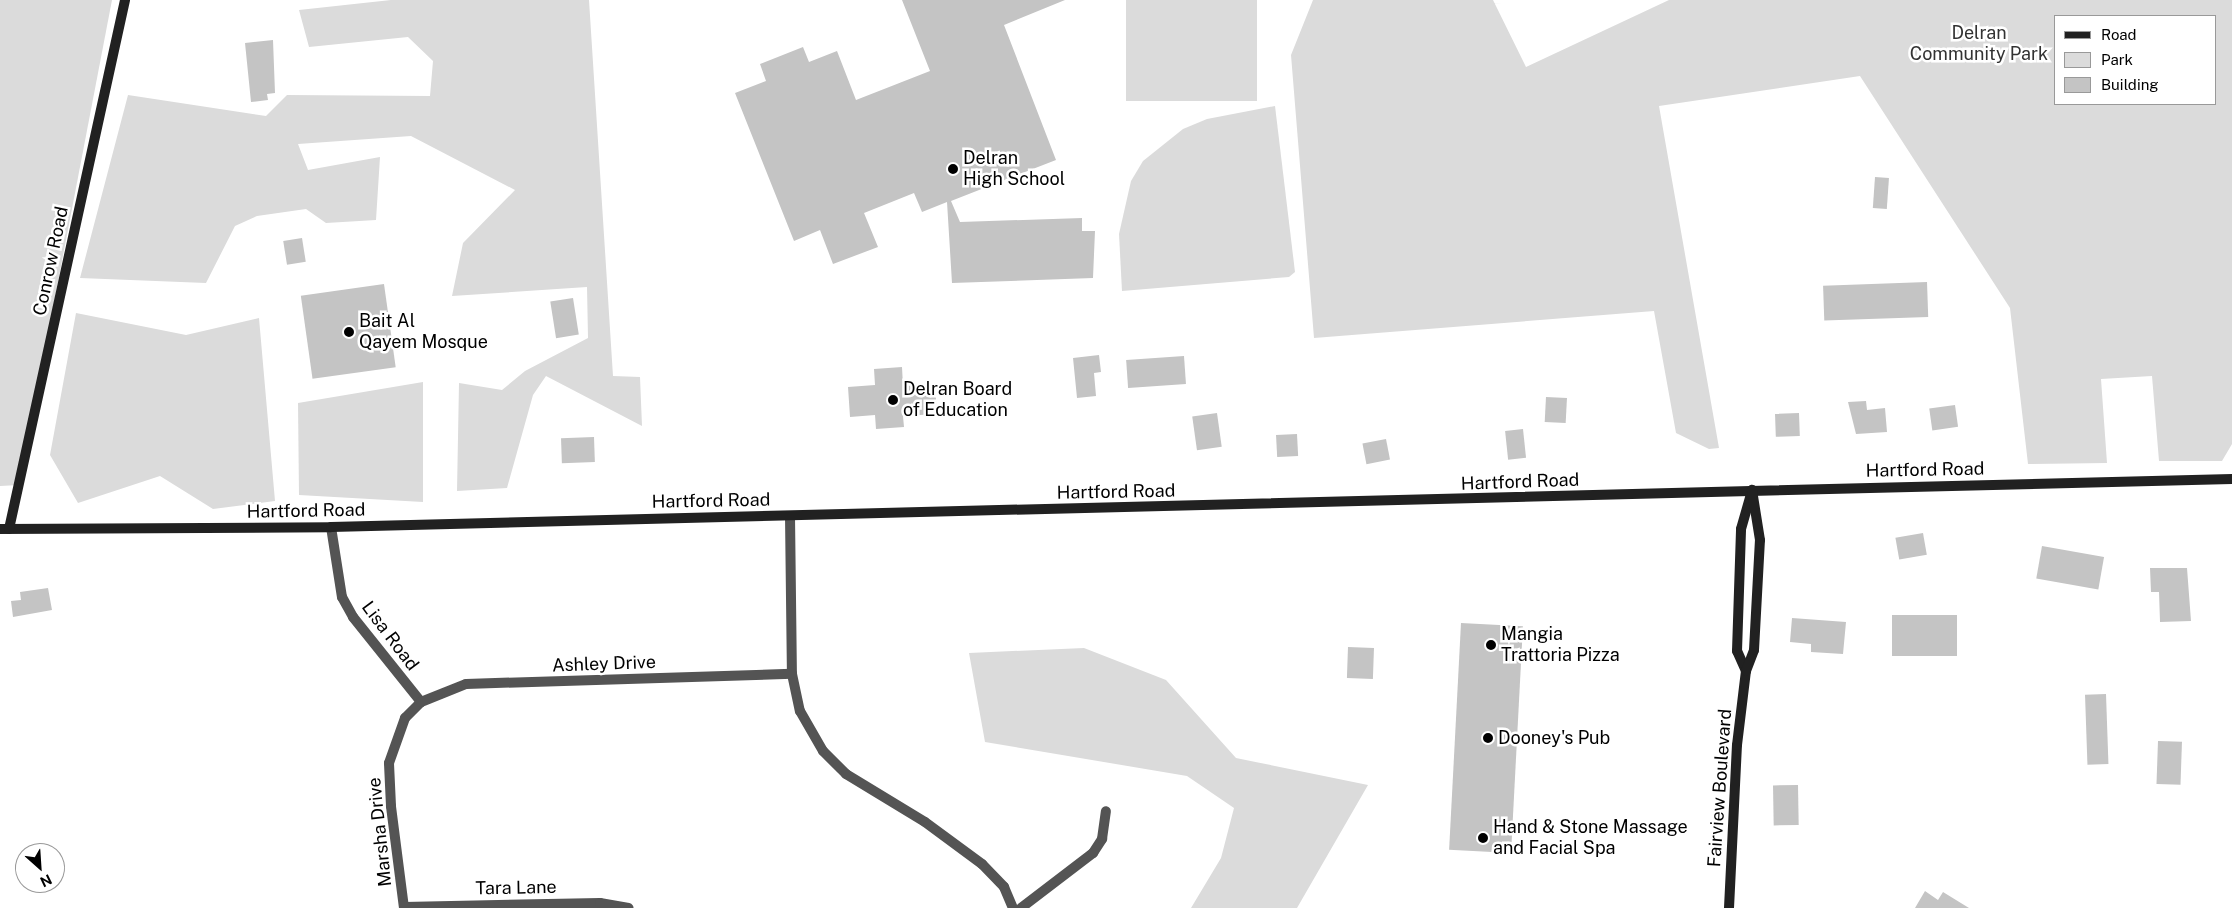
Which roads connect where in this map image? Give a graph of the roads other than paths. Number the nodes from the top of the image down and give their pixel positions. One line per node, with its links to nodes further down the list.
1 (125, 0): 6 (main road, Conrow Road)
2 (2232, 479): 3 (main road, Hartford Road)
3 (1752, 490): 4 (main road, Hartford Road); 7 (main road, Fairview Boulevard); 7 (main road, Fairview Boulevard)
4 (790, 516): 5 (main road, Hartford Road); 8 (street)
5 (331, 527): 6 (main road, Hartford Road); 9 (street, Lisa Road)
6 (5, 529)
7 (1746, 671): 15 (main road, Fairview Boulevard)
8 (792, 674): 9 (street, Ashley Drive); 13 (street)
9 (421, 702): 11 (street, Marsha Drive)
10 (1106, 811): 14 (street)
11 (404, 907): 12 (street, Tara Lane)
12 (628, 908)
13 (1013, 908)
14 (1021, 908)
15 (1729, 908)

